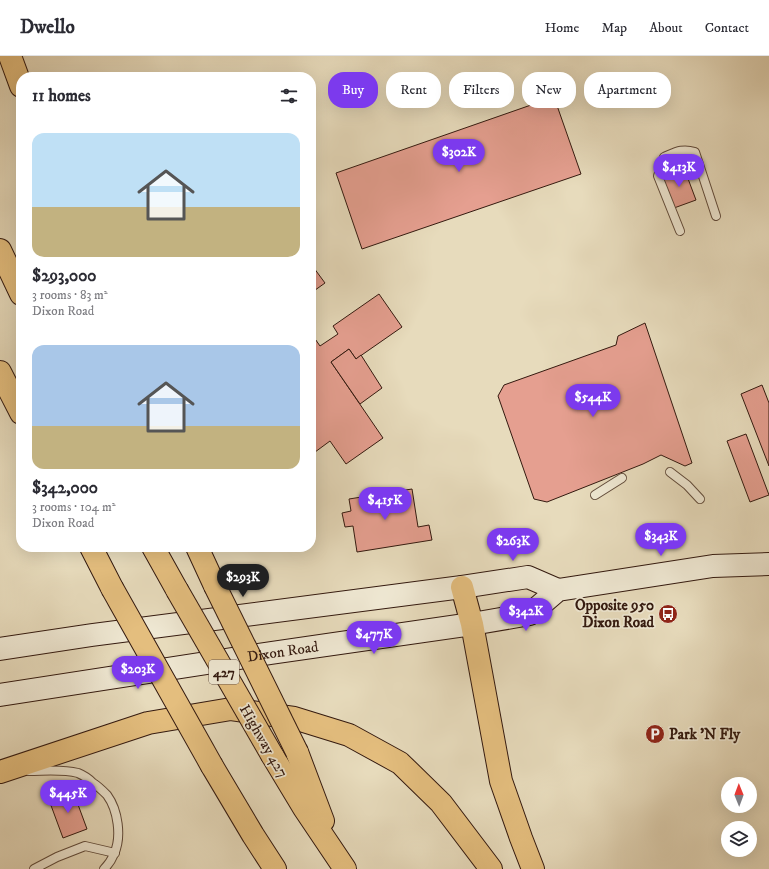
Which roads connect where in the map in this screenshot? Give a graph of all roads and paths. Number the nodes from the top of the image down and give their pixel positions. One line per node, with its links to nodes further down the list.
1 (10, 56): 2 (highway)
2 (16, 72)
3 (716, 216): 4 (lane)
4 (680, 230)
5 (0, 250): 6 (highway)
6 (16, 284)
7 (0, 372): 8 (highway)
8 (16, 403)
9 (670, 472): 12 (lane)
10 (622, 478): 11 (lane)
11 (595, 495)
12 (700, 499)
13 (94, 552): 27 (highway, bridge)
14 (156, 552): 24 (highway, Highway 427 / 427, bridge)
15 (198, 552): 24 (highway, bridge)
16 (769, 564): 18 (main road)
17 (462, 587): 18 (main road); 19 (highway); 20 (main road)
18 (558, 590): 19 (main road, Dixon Road)
19 (472, 624): 21 (main road, Dixon Road); 29 (highway)
20 (0, 648)
21 (0, 695)
22 (3, 771): 23 (lane); 28 (highway)
23 (115, 853): 25 (lane); 26 (lane)
24 (342, 866)
25 (34, 869)
26 (104, 869)
27 (275, 869)
28 (491, 869)
29 (533, 869)

